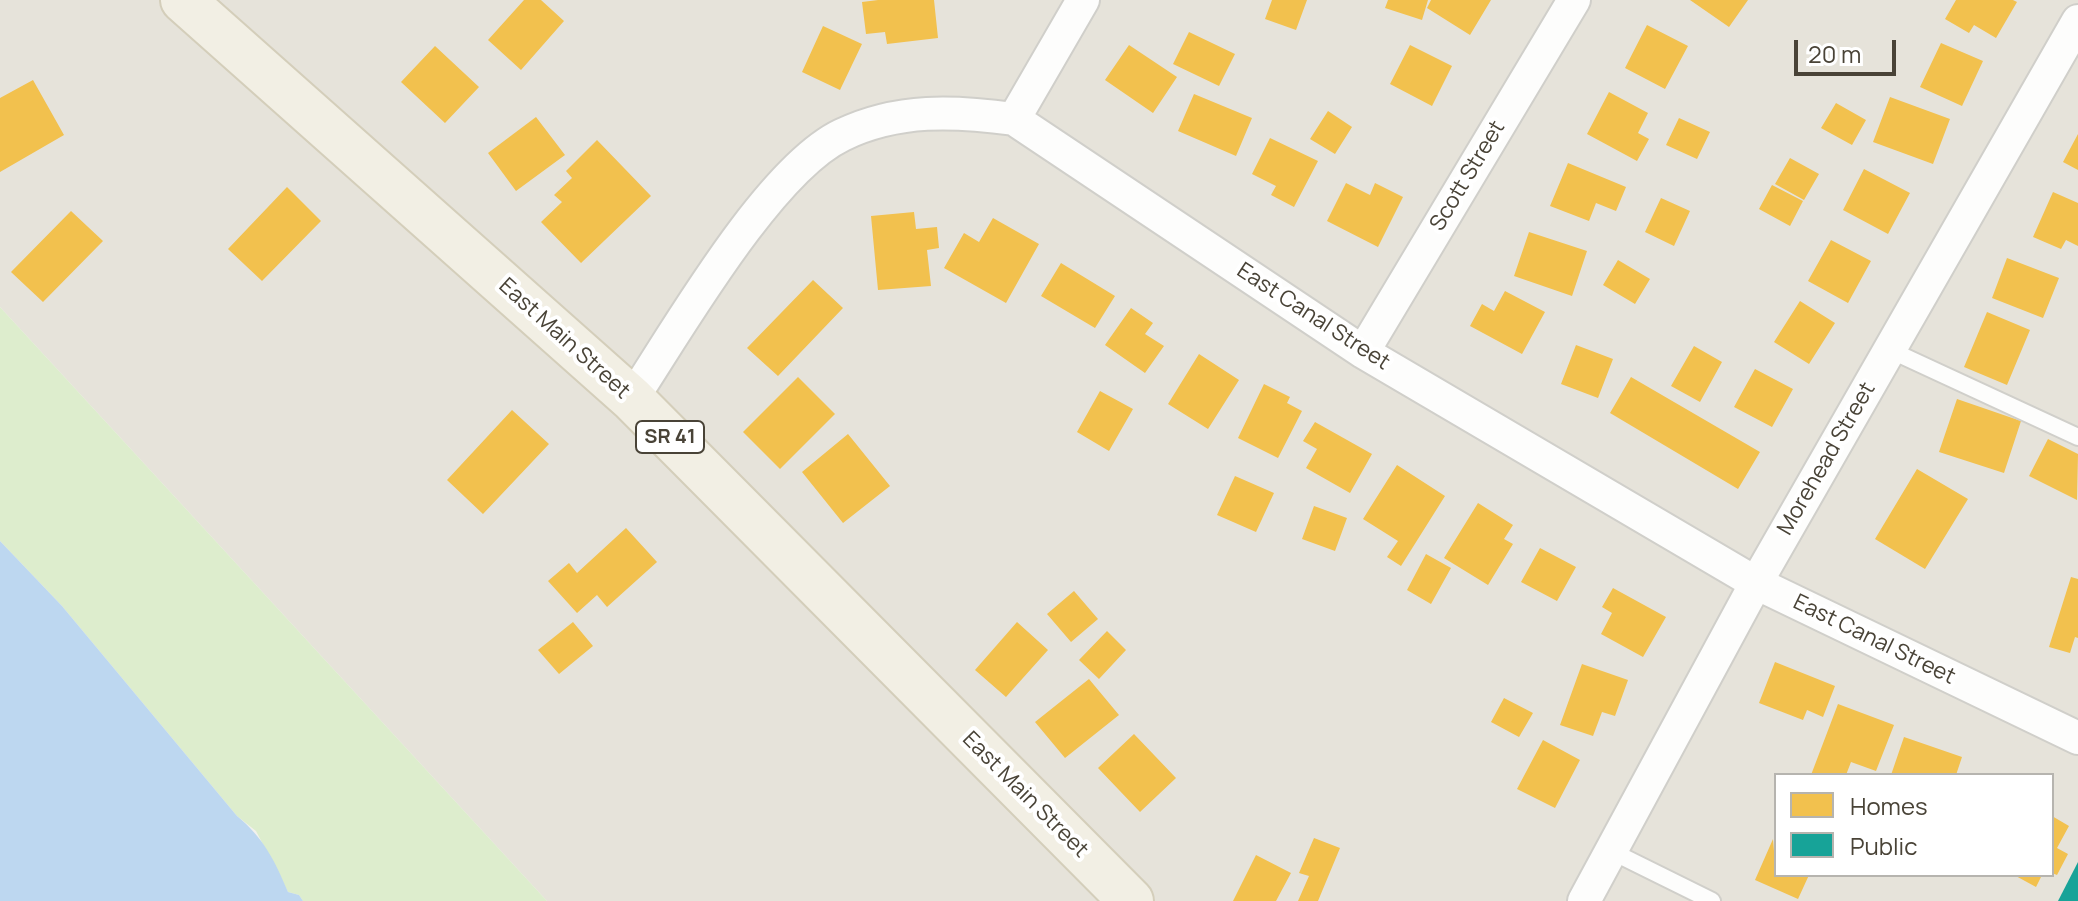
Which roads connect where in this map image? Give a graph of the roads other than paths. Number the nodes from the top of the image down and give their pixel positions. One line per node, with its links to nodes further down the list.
1 (183, 0): 8 (main road, East Main Street / SR 41)
2 (1083, 0): 5 (street)
3 (1574, 0): 7 (street, Scott Street)
4 (2078, 21): 6 (street, Morehead Street)
5 (1014, 119): 7 (street, East Canal Street); 8 (street, East Canal Street)
6 (1890, 350): 9 (lane); 10 (street, Morehead Street)
7 (1363, 352): 10 (street, East Canal Street)
8 (632, 399): 13 (main road, East Main Street / SR 41)
9 (2078, 437)
10 (1756, 583): 11 (street, East Canal Street); 12 (street, Morehead Street)
11 (2078, 738)
12 (1611, 851): 14 (street, Morehead Street); 15 (lane)
13 (1131, 901)
14 (1584, 901)
15 (1712, 901)

